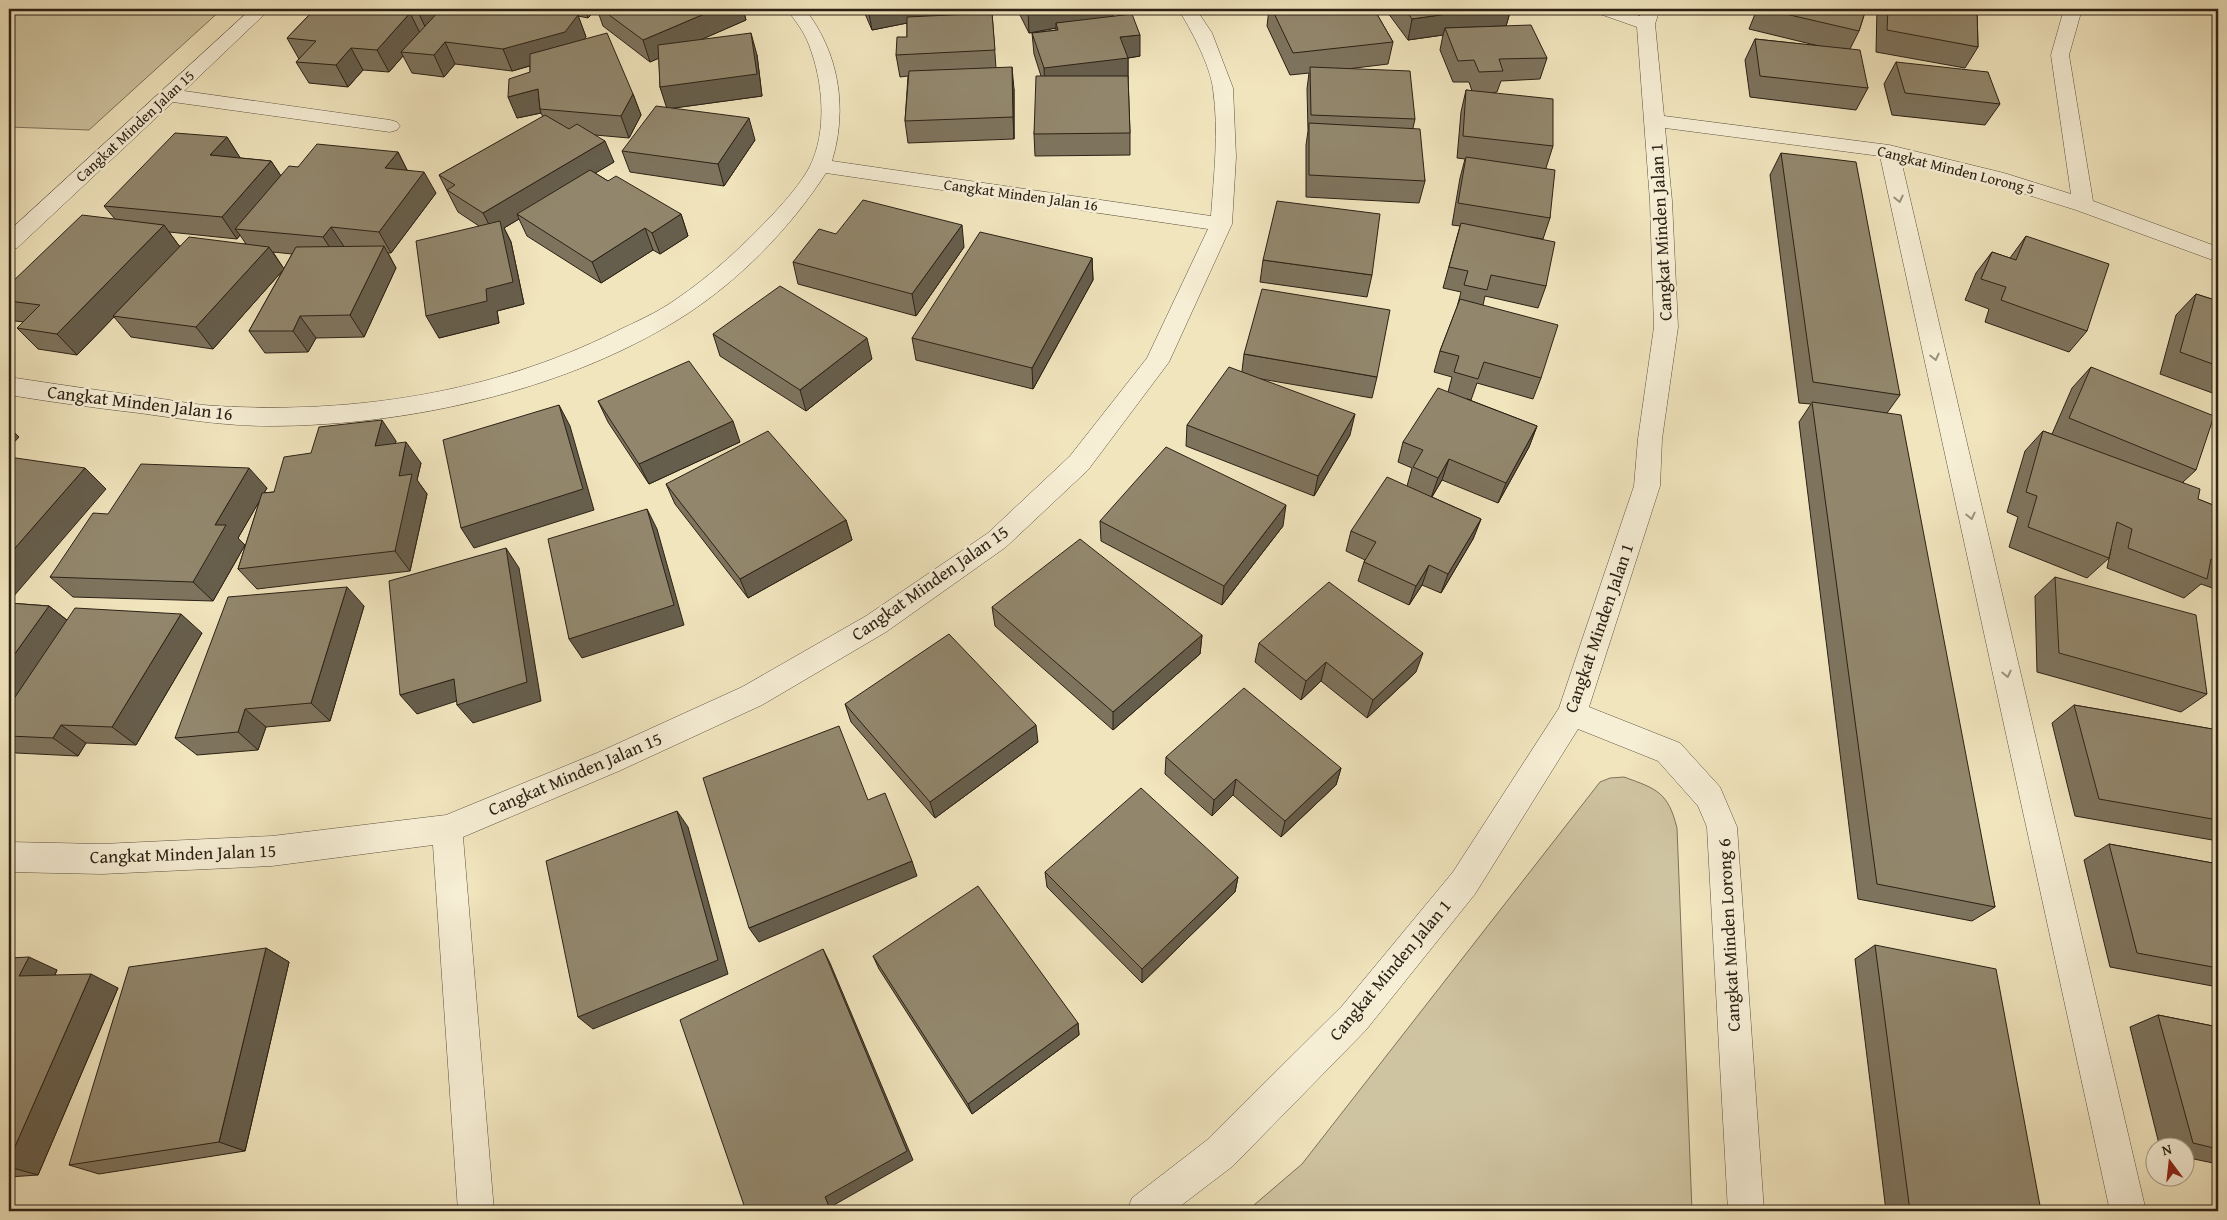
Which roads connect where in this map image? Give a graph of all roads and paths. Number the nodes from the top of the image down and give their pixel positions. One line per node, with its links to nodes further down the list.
1 (261, 9): 7 (street, Cangkat Minden Jalan 15)
2 (796, 9): 11 (street, Cangkat Minden Jalan 16)
3 (1187, 9): 13 (street, Cangkat Minden Jalan 15)
4 (1603, 9): 6 (street)
5 (2073, 9): 12 (street)
6 (1649, 16): 8 (street, Cangkat Minden Jalan 1)
7 (168, 95): 9 (street); 14 (street, Cangkat Minden Jalan 15)
8 (1654, 121): 10 (street, Cangkat Minden Lorong 5); 17 (street, Cangkat Minden Jalan 1)
9 (390, 126)
10 (1889, 151): 12 (street, Cangkat Minden Lorong 5); 23 (street, one-way to 23)
11 (821, 166): 13 (street, Cangkat Minden Jalan 16); 16 (street, Cangkat Minden Jalan 16)
12 (2083, 205): 15 (street, Cangkat Minden Lorong 5)
13 (1221, 224): 18 (street, Cangkat Minden Jalan 15)
14 (9, 243)
15 (2218, 255)
16 (9, 386)
17 (1572, 713): 21 (street, Cangkat Minden Jalan 1); 22 (street, Cangkat Minden Lorong 6)
18 (447, 829): 19 (street, Cangkat Minden Jalan 15); 20 (street)
19 (9, 857)
20 (476, 1211)
21 (1145, 1211)
22 (1746, 1211)
23 (2128, 1211)

